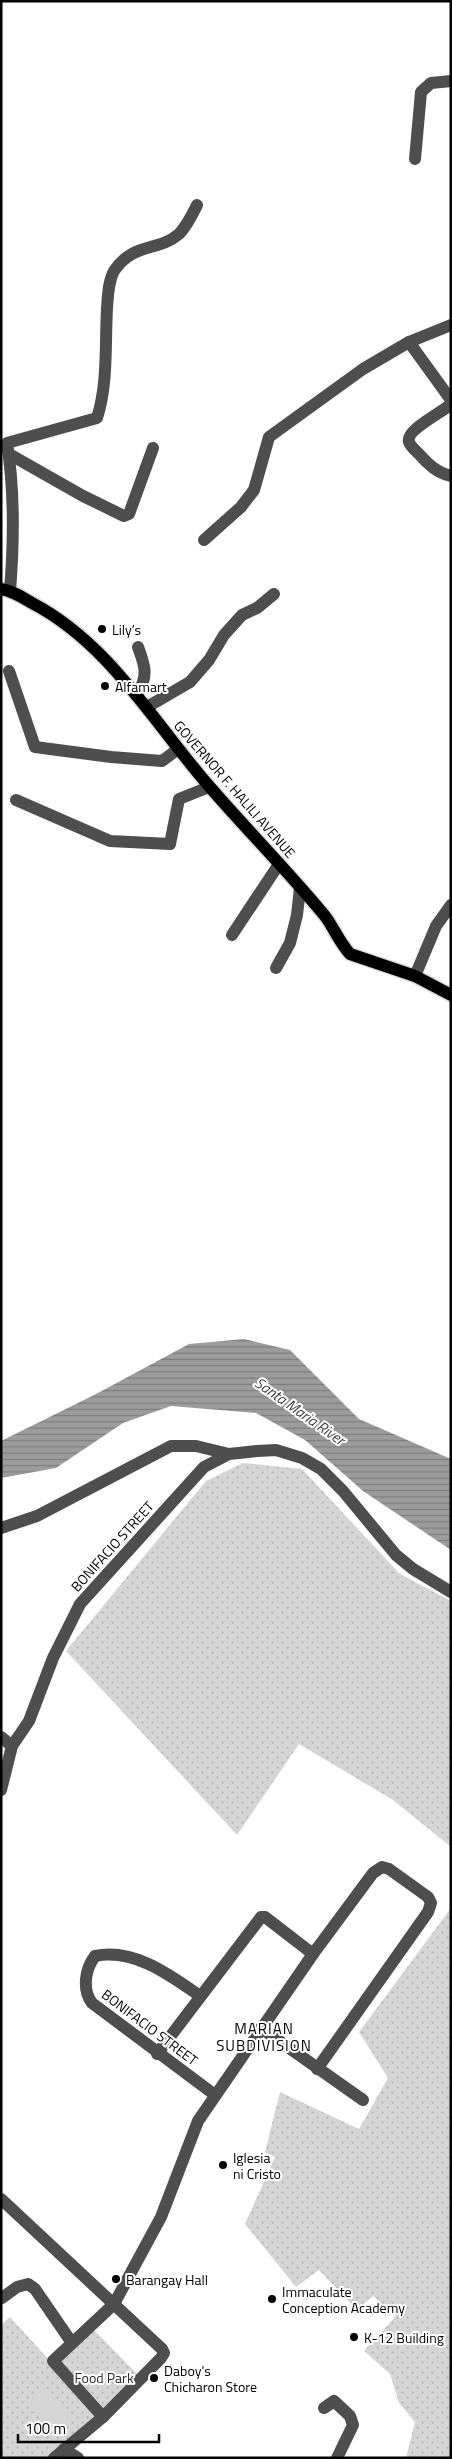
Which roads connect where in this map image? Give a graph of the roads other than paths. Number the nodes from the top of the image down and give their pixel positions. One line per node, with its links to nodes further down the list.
1 (451, 81): 2 (street)
2 (415, 160)
3 (197, 205): 9 (street)
4 (451, 325): 5 (street)
5 (409, 342): 6 (street); 11 (street)
6 (451, 400)
7 (451, 404): 10 (street)
8 (153, 448): 9 (street)
9 (8, 449): 12 (street)
10 (451, 476)
11 (204, 540)
12 (5, 590): 16 (main road, GOVERNOR F. HALILI AVENUE)
13 (274, 594): 17 (street)
14 (138, 647): 16 (street)
15 (9, 671): 18 (street)
16 (137, 695): 17 (main road, GOVERNOR F. HALILI AVENUE)
17 (147, 708): 18 (main road, GOVERNOR F. HALILI AVENUE)
18 (178, 750): 19 (main road, GOVERNOR F. HALILI AVENUE)
19 (209, 787): 20 (street); 21 (main road, GOVERNOR F. HALILI AVENUE)
20 (16, 800)
21 (279, 864): 22 (main road, GOVERNOR F. HALILI AVENUE); 24 (street)
22 (300, 888): 25 (street); 26 (main road, GOVERNOR F. HALILI AVENUE)
23 (451, 906): 26 (street)
24 (232, 935)
25 (276, 968)
26 (415, 976): 27 (main road, GOVERNOR F. HALILI AVENUE)
27 (451, 995)
28 (229, 1454): 29 (street); 30 (street); 32 (street, BONIFACIO STREET)
29 (1, 1528)
30 (451, 1592)
31 (1, 1738): 32 (street)
32 (12, 1746): 33 (street, BONIFACIO STREET)
33 (3, 1772): 34 (street, BONIFACIO STREET)
34 (1, 1790)
35 (313, 1954): 36 (street); 37 (street); 39 (street)
36 (200, 1996): 38 (street); 38 (street, BONIFACIO STREET)
37 (261, 2028): 39 (street); 40 (street)
38 (157, 2054): 40 (street, BONIFACIO STREET)
39 (317, 2069): 41 (street)
40 (215, 2094): 44 (street)
41 (363, 2100)
42 (3, 2204): 44 (street)
43 (2, 2298): 45 (street)
44 (114, 2304): 45 (street); 47 (street)
45 (72, 2343): 47 (street)
46 (324, 2408): 51 (street)
47 (104, 2417): 48 (street)
48 (64, 2450): 49 (street); 50 (street)
49 (54, 2458)
50 (78, 2458)
51 (337, 2458)

